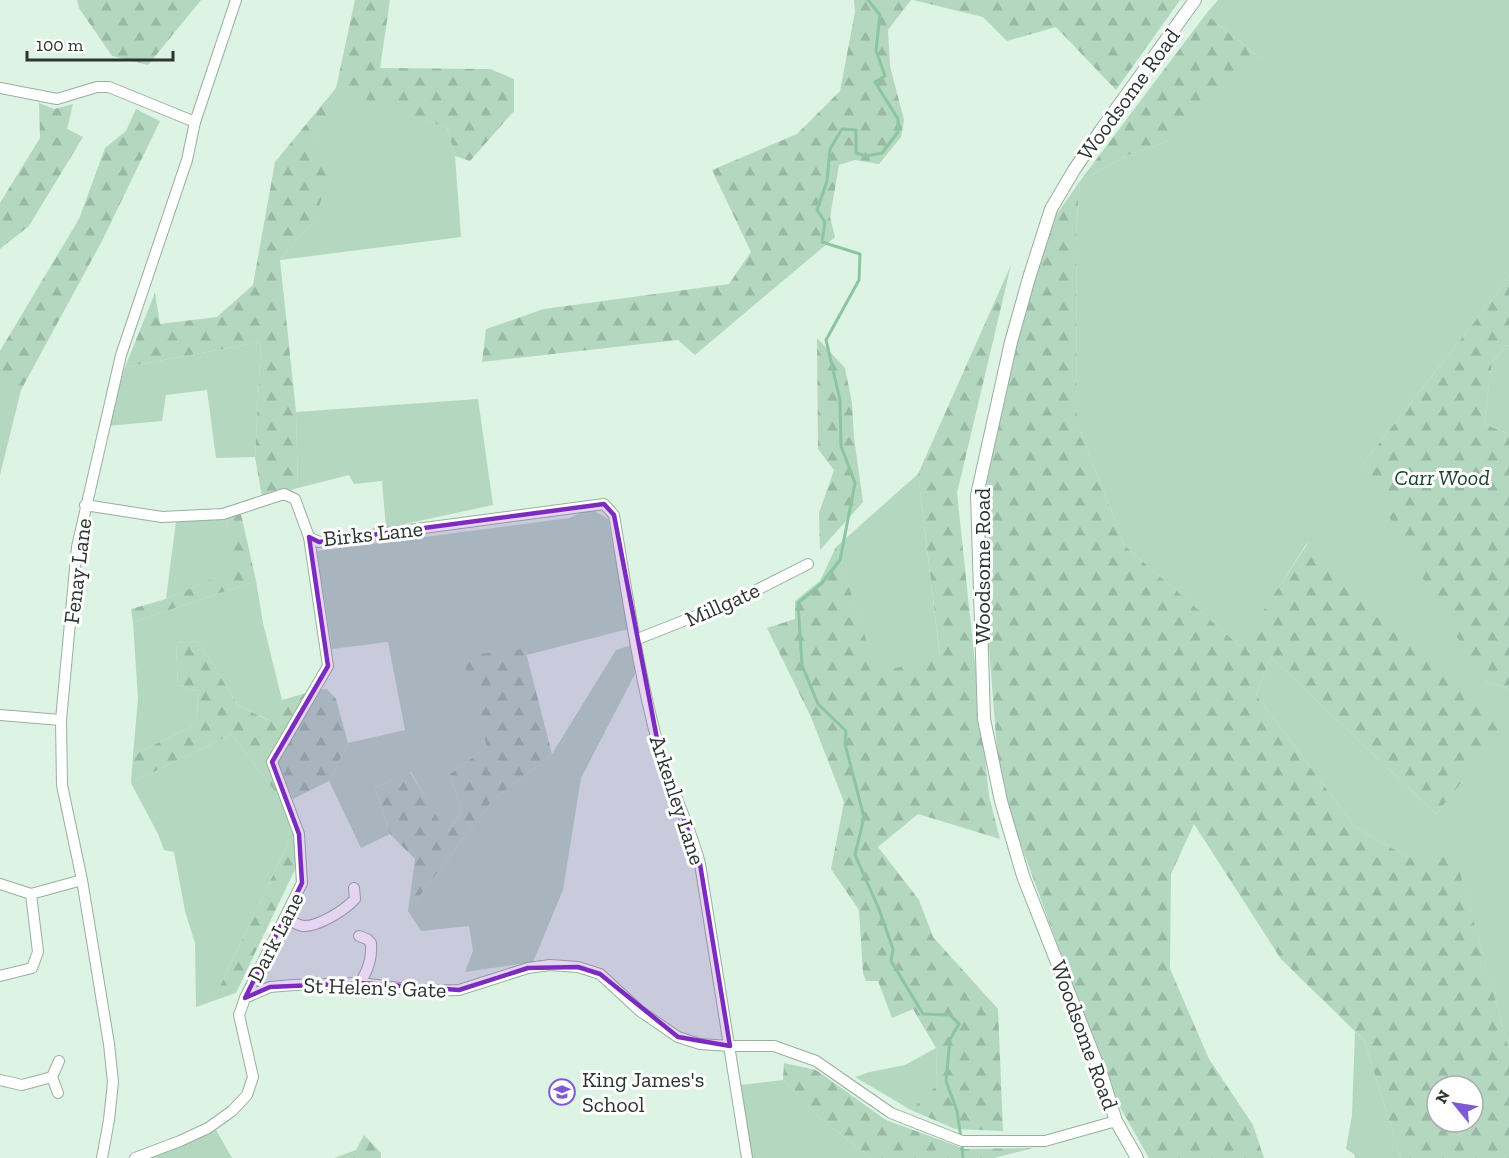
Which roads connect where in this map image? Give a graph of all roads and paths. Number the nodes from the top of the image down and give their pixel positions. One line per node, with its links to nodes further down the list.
1 (236, 0): 4 (street, Fenay Lane)
2 (1195, 0): 26 (street, Woodsome Road)
3 (0, 88): 4 (street)
4 (195, 122): 5 (street, Fenay Lane)
5 (85, 505): 7 (street, Birks Lane); 11 (street, Fenay Lane)
6 (614, 515): 7 (street, Birks Lane); 9 (street, Arkenley Lane)
7 (309, 537): 16 (street, Dark Lane)
8 (808, 564): 9 (street, Millgate)
9 (635, 640): 21 (street, Arkenley Lane)
10 (0, 715): 11 (street)
11 (61, 720): 12 (street, Fenay Lane)
12 (82, 880): 15 (street); 27 (street, Fenay Lane)
13 (0, 884): 15 (street)
14 (354, 888): 16 (street)
15 (32, 894): 18 (street)
16 (285, 918): 20 (street, Dark Lane)
17 (359, 936): 19 (street)
18 (0, 976)
19 (360, 983): 20 (street, St Helen's Gate); 21 (street, St Helen's Gate)
20 (245, 998): 28 (street)
21 (730, 1046): 26 (street, St Helen's Gate); 29 (street, Arkenley Lane)
22 (59, 1061): 23 (street)
23 (52, 1077): 24 (street); 25 (street)
24 (0, 1080)
25 (58, 1093)
26 (1116, 1121): 30 (street, Woodsome Road)
27 (102, 1158)
28 (135, 1158)
29 (747, 1158)
30 (1137, 1158)

